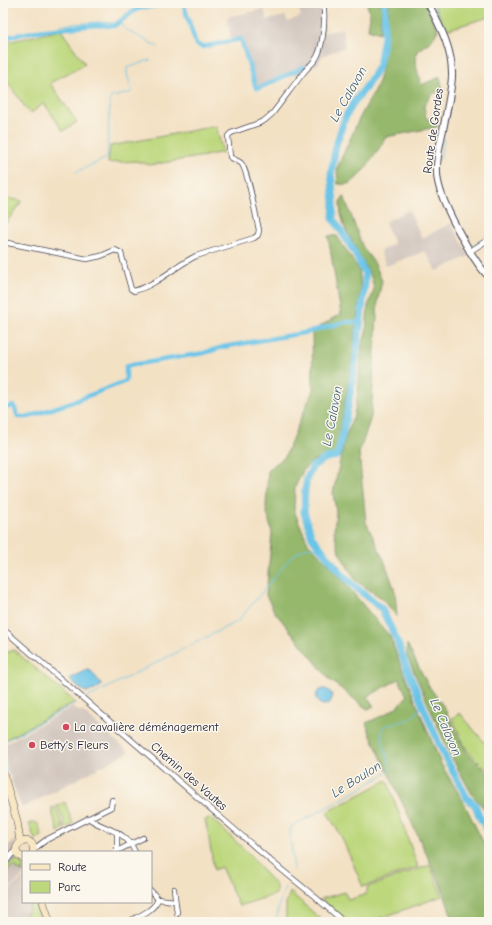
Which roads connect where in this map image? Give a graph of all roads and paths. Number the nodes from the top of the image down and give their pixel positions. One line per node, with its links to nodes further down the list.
1 (323, 3): 4 (street)
2 (428, 3): 5 (street, Route de Gordes)
3 (489, 239): 5 (street)
4 (3, 242)
5 (469, 252): 6 (street, Route de Gordes)
6 (489, 277)
7 (3, 629): 29 (street, Chemin des Vautes)
8 (3, 773): 14 (main road)
9 (112, 800): 10 (street)
10 (88, 818): 11 (street); 14 (street)
11 (117, 832): 13 (street); 15 (street)
12 (143, 838): 13 (street)
13 (131, 843): 16 (street); 17 (street)
14 (27, 846): 19 (street)
15 (116, 851)
16 (118, 851)
17 (135, 851)
18 (21, 857): 19 (street)
19 (7, 861): 20 (street)
20 (3, 866)
21 (174, 890): 24 (street)
22 (152, 892): 23 (street)
23 (158, 899): 24 (street); 28 (street)
24 (175, 901): 26 (street)
25 (43, 903): 27 (main road)
26 (177, 913)
27 (50, 922)
28 (128, 922)
29 (344, 922)

